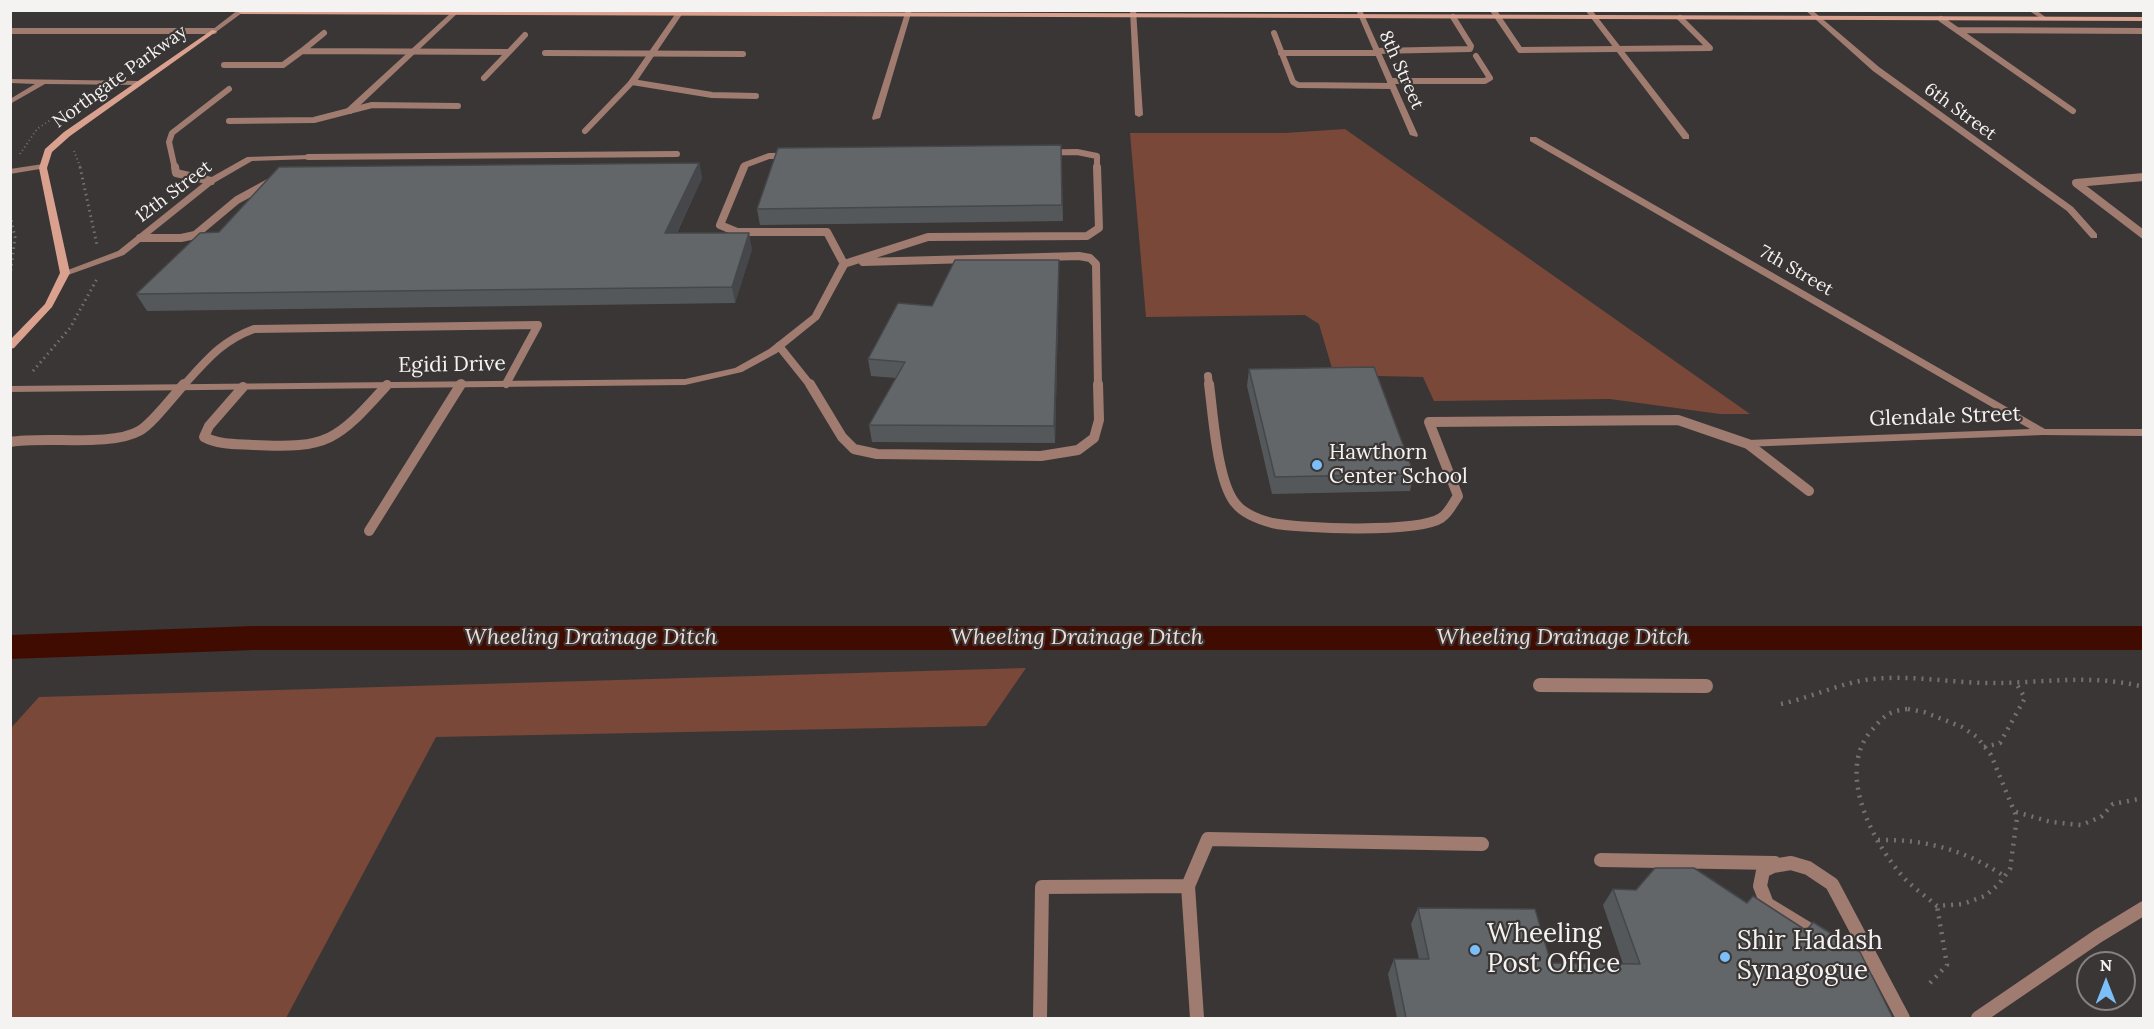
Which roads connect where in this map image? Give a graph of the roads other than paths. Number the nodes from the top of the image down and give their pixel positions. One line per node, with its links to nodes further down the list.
1 (1588, 10): 12 (street)
2 (1808, 10): 14 (street, 6th Street)
3 (2031, 10): 16 (street)
4 (242, 11): 5 (street); 20 (street, Northgate Parkway)
5 (457, 11): 6 (street); 27 (street)
6 (681, 12): 7 (street); 29 (street)
7 (908, 12): 8 (street); 49 (street)
8 (1133, 13): 9 (street); 48 (street)
9 (1360, 14): 11 (street); 31 (street, 8th Street)
10 (1495, 14): 11 (street); 12 (street); 25 (lane)
11 (1453, 17): 31 (lane)
12 (1593, 17): 13 (street); 25 (street)
13 (1680, 18): 14 (street); 25 (lane)
14 (1818, 19): 15 (street); 64 (street, 6th Street)
15 (1941, 19): 16 (street); 18 (lane)
16 (2045, 19): 17 (street)
17 (2144, 19)
18 (1957, 30): 21 (lane); 46 (lane)
19 (10, 31): 20 (lane)
20 (214, 31): 40 (street, Northgate Parkway)
21 (2144, 31)
22 (324, 33): 26 (lane)
23 (1274, 33): 30 (lane)
24 (525, 35): 28 (lane)
25 (1619, 50): 53 (street)
26 (302, 51): 27 (lane); 35 (lane)
27 (414, 51): 28 (lane); 47 (street)
28 (509, 52): 36 (lane)
29 (653, 52): 32 (lane); 33 (lane); 39 (street)
30 (1281, 52): 31 (lane); 41 (lane)
31 (1377, 52): 41 (street, 8th Street)
32 (545, 53)
33 (743, 54)
34 (1476, 56): 41 (lane)
35 (224, 66)
36 (484, 78)
37 (10, 81): 38 (street)
38 (44, 81): 40 (street); 44 (street)
39 (632, 82): 43 (lane); 51 (lane)
40 (139, 83): 57 (street, Northgate Parkway)
41 (1391, 83): 52 (street, 8th Street)
42 (229, 89): 62 (lane)
43 (756, 96)
44 (10, 102)
45 (458, 106): 47 (lane)
46 (2073, 111)
47 (348, 112): 50 (lane)
48 (1139, 115)
49 (876, 118)
50 (229, 121)
51 (585, 131)
52 (1414, 135)
53 (1686, 137)
54 (1533, 140): 77 (street, 7th Street)
55 (677, 154): 56 (lane)
56 (313, 157): 58 (lane); 62 (street, 12th Street)
57 (43, 166): 59 (street); 67 (street)
58 (303, 168)
59 (10, 172)
60 (284, 176): 65 (lane)
61 (2144, 177): 63 (lane)
62 (211, 181): 65 (street, 12th Street)
63 (2144, 235)
64 (2094, 236)
65 (140, 238): 67 (street, 12th Street)
66 (844, 264): 66 (lane); 69 (street, Egidi Drive); 69 (lane)
67 (65, 273): 68 (street)
68 (10, 346)
69 (779, 346): 72 (street, Egidi Drive)
70 (1208, 376): 80 (lane)
71 (461, 384): 72 (street, Egidi Drive); 73 (street, Egidi Drive); 82 (lane)
72 (506, 384): 74 (lane)
73 (387, 385): 75 (street, Egidi Drive); 75 (lane)
74 (182, 387): 75 (street, Egidi Drive); 76 (street, Egidi Drive); 79 (lane)
75 (243, 387)
76 (12, 389)
77 (2043, 432): 78 (street, Glendale Street); 80 (street, Glendale Street)
78 (2144, 433)
79 (10, 442)
80 (1748, 444): 81 (lane)
81 (1809, 491)
82 (369, 531)
83 (1540, 685): 84 (lane)
84 (1706, 686)
85 (1482, 844): 88 (lane)
86 (1601, 860): 87 (lane)
87 (1775, 863): 90 (lane); 90 (lane)
88 (1188, 886): 91 (lane); 92 (lane)
89 (2144, 908): 94 (lane)
90 (1875, 969): 93 (lane)
91 (1040, 1018)
92 (1197, 1018)
93 (1903, 1018)
94 (1978, 1018)

